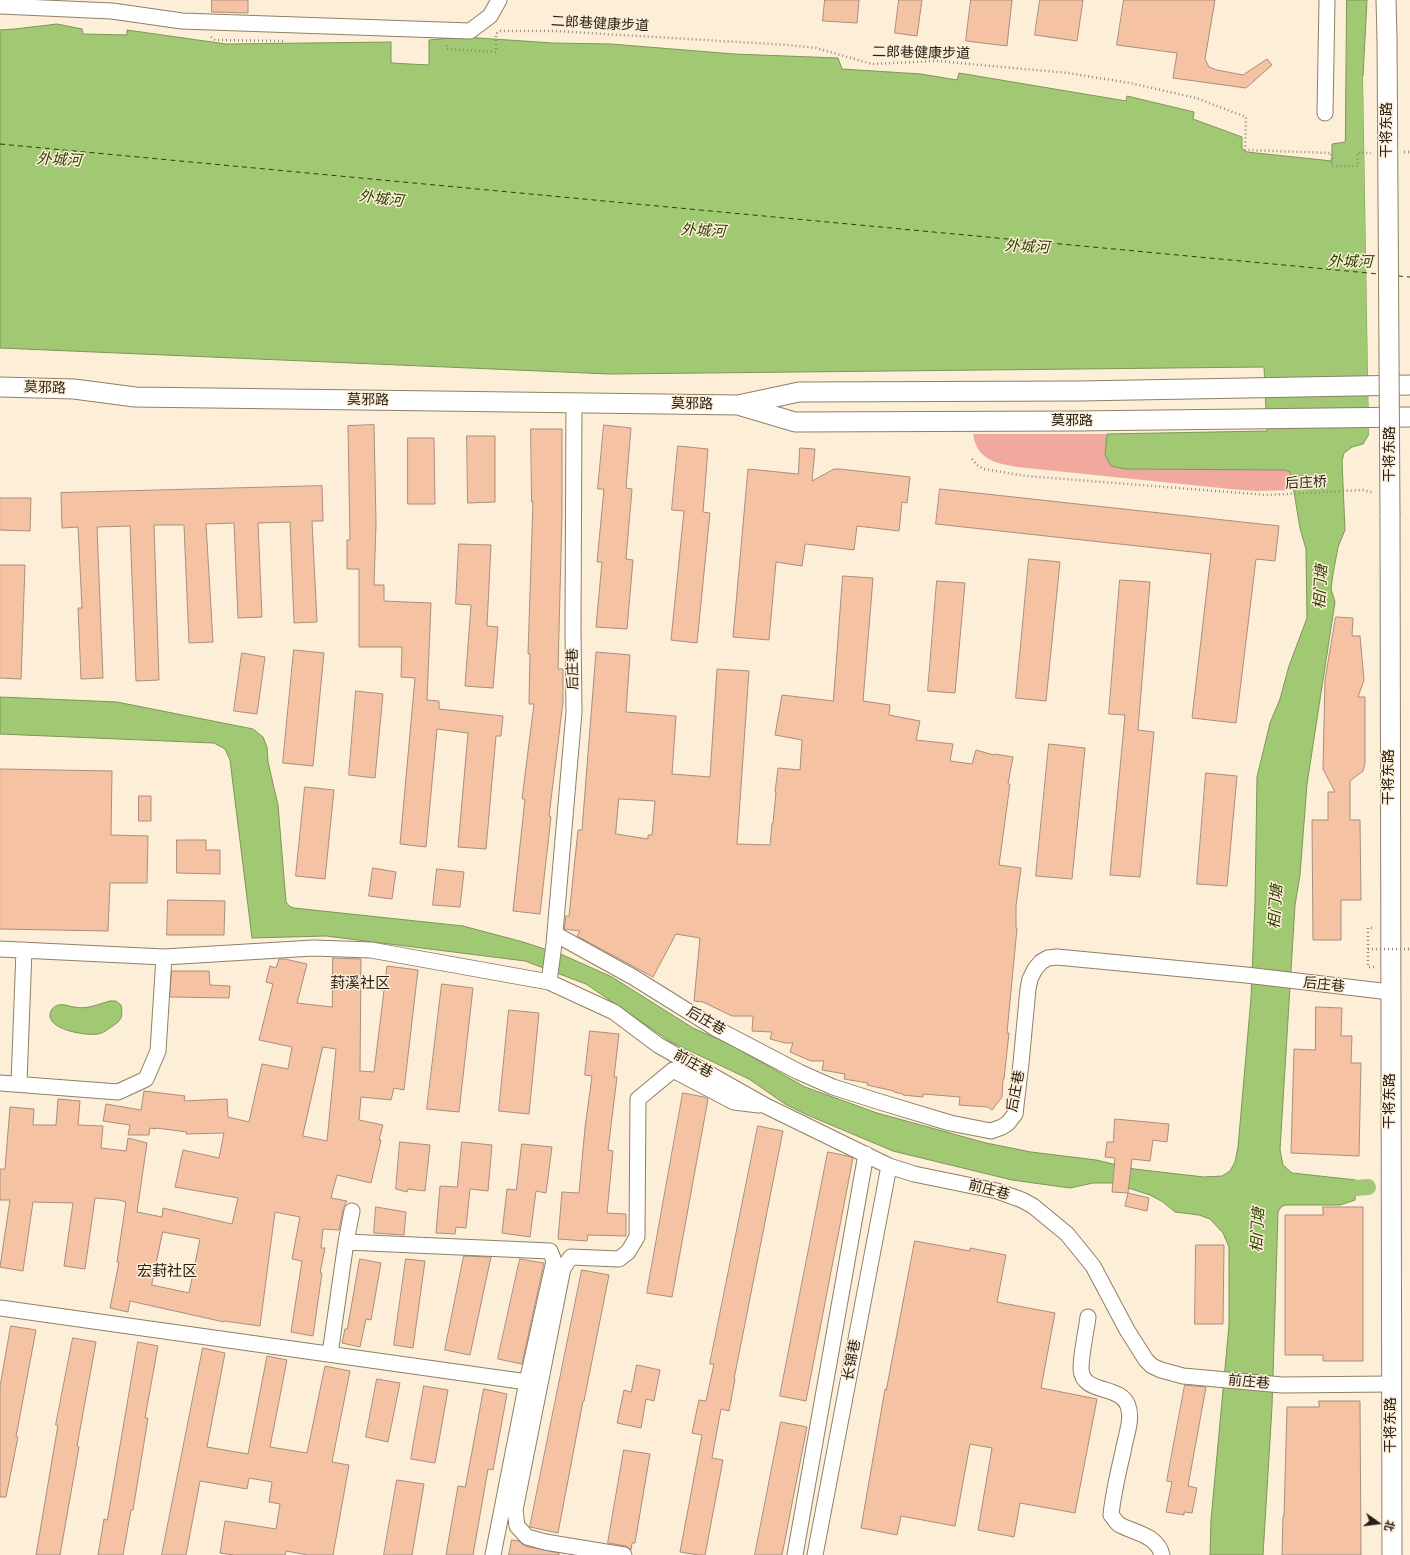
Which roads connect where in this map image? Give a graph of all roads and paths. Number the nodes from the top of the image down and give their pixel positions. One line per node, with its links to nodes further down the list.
1 (499, 0): 4 (street)
2 (1327, 0): 6 (street)
3 (1386, 0): 26 (main road, 干将东路, bridge)
4 (0, 6)
5 (496, 34): 9 (path, 二郎巷健康步道)
6 (1325, 113)
7 (1402, 152): 8 (path)
8 (1410, 152)
9 (1372, 153)
10 (1410, 385): 13 (main road, 莫邪路)
11 (0, 387): 12 (main road, 莫邪路)
12 (574, 402): 13 (main road, 莫邪路); 18 (street, 后庄巷)
13 (738, 404): 14 (main road, 莫邪路)
14 (1410, 417)
15 (972, 459): 16 (path, 后庄桥)
16 (1370, 492)
17 (1368, 928): 20 (path)
18 (555, 939): 25 (street, 后庄巷); 26 (street, 后庄巷)
19 (0, 949): 22 (street, 前庄巷)
20 (1368, 949): 21 (path, bridge); 24 (path)
21 (1410, 949)
22 (24, 950): 23 (street, 前庄巷); 28 (street)
23 (164, 956): 25 (street, 前庄巷); 28 (street)
24 (1368, 967)
25 (549, 982): 29 (street, 前庄巷)
26 (1390, 992): 38 (main road, 干将东路)
27 (0, 1083): 28 (street)
28 (19, 1083)
29 (766, 1106): 30 (street, 前庄巷); 40 (street)
30 (866, 1154): 31 (street, 前庄巷); 41 (street)
31 (888, 1166): 38 (street, 前庄巷); 42 (street, 长锦巷)
32 (352, 1211): 33 (street)
33 (346, 1242): 36 (street); 37 (street)
34 (0, 1308): 36 (street)
35 (1088, 1317): 43 (street)
36 (330, 1354): 37 (street)
37 (527, 1382): 39 (street)
38 (1391, 1384): 44 (main road, 干将东路)
39 (493, 1555)
40 (624, 1555)
41 (795, 1555)
42 (815, 1555)
43 (1162, 1555)
44 (1392, 1555)

